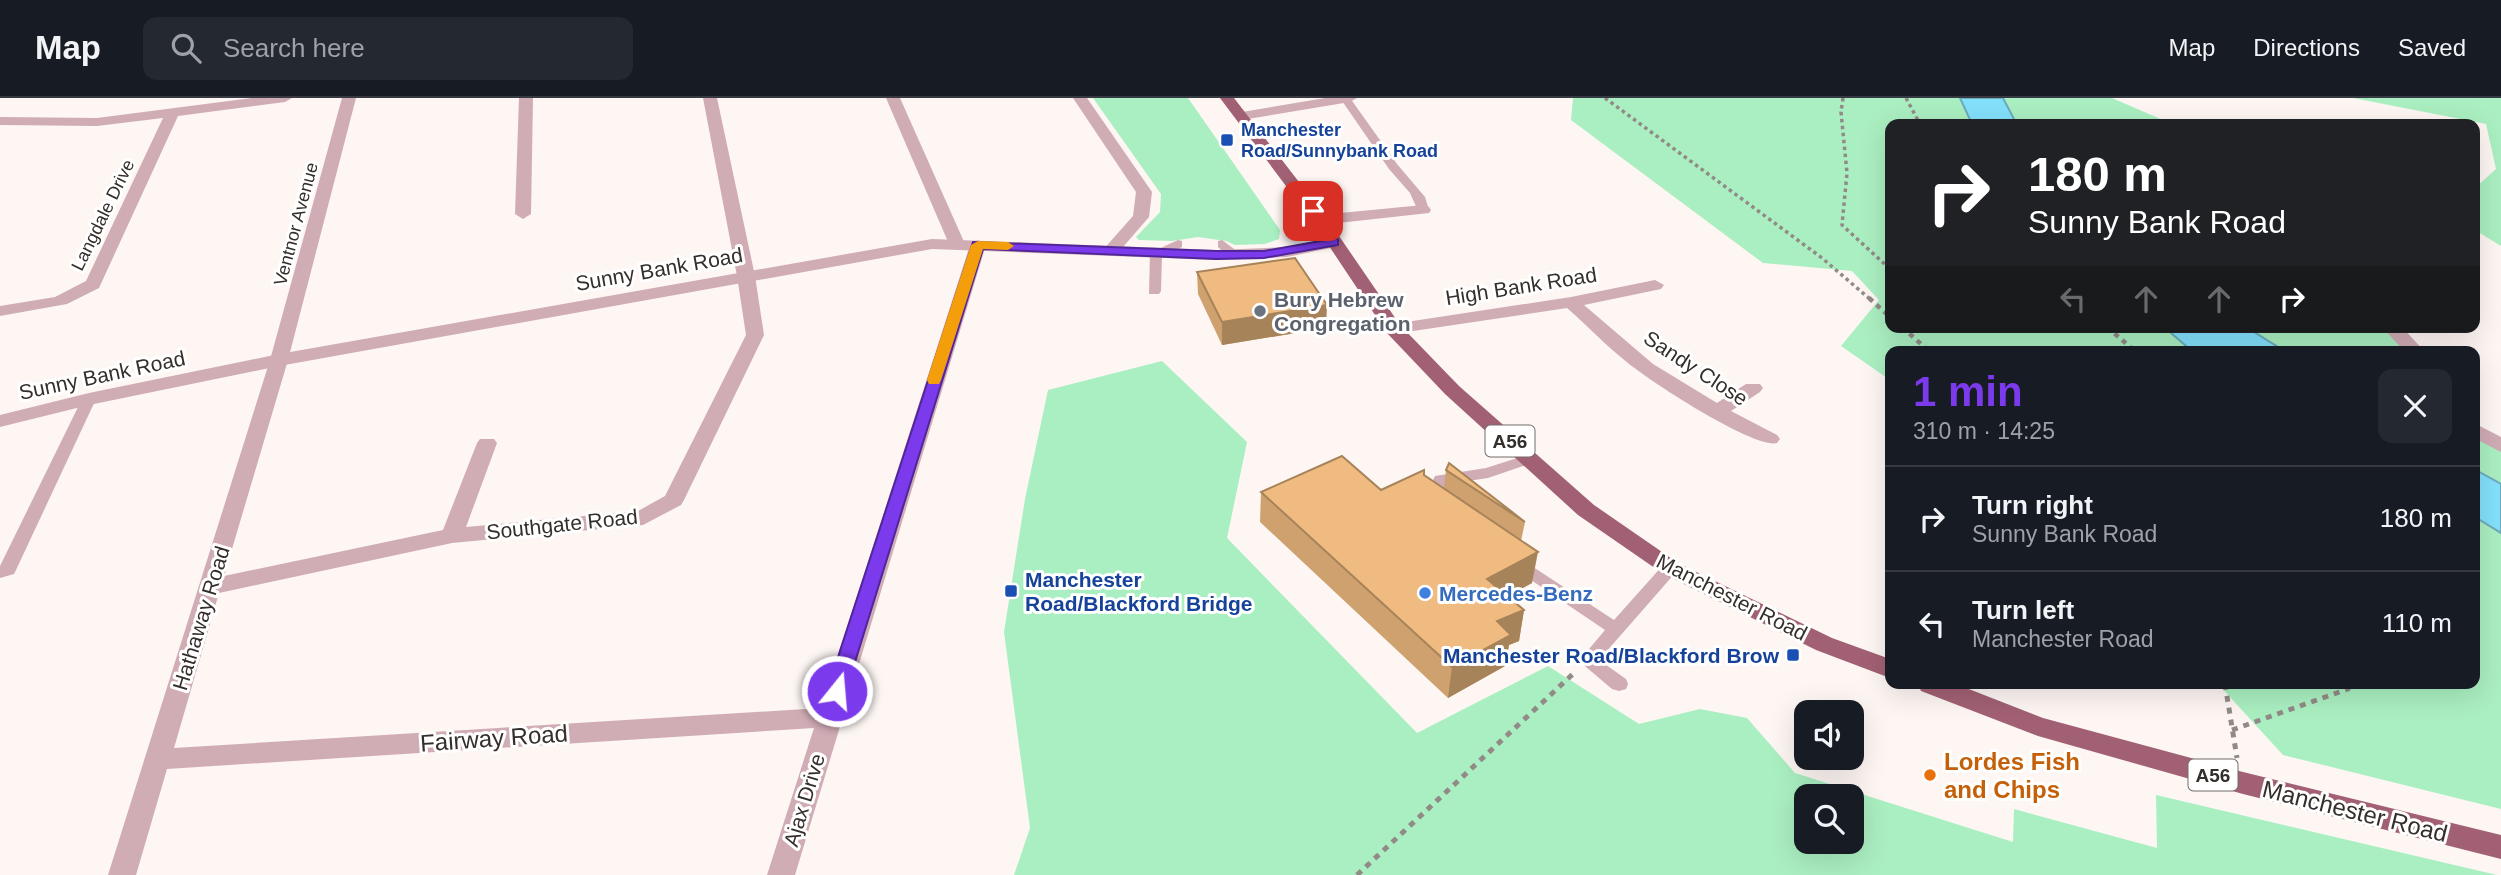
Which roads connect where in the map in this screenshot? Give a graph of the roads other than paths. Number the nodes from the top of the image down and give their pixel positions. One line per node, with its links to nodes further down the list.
1 (285, 98): 9 (street)
2 (349, 98): 28 (street, Ventnor Avenue)
3 (527, 98): 13 (street)
4 (710, 98): 20 (street, Southgate Road)
5 (893, 98): 16 (street)
6 (1080, 98): 18 (street)
7 (1227, 98): 10 (highway, Manchester Road / A56)
8 (1347, 98): 10 (street); 12 (lane)
9 (172, 113): 11 (street); 24 (street, Langdale Drive)
10 (1242, 116): 14 (highway, Manchester Road / A56)
11 (2, 124)
12 (1423, 210): 14 (street)
13 (523, 214)
14 (1320, 220): 15 (highway, Manchester Road / A56)
15 (1334, 242): 19 (street, Sunny Bank Road); 25 (highway, Manchester Road / A56)
16 (967, 244): 18 (street, Sunny Bank Road); 20 (street, Sunny Bank Road); 48 (street, Ajax Drive)
17 (1178, 244): 19 (lane)
18 (1110, 251): 19 (street, Sunny Bank Road)
19 (1158, 253): 22 (lane)
20 (746, 276): 28 (street, Sunny Bank Road); 39 (street, Southgate Road)
21 (1655, 285): 23 (street, High Bank Road)
22 (1154, 291)
23 (1571, 302): 25 (street, High Bank Road); 31 (street, Sandy Close)
24 (0, 311)
25 (1393, 329): 37 (highway, Manchester Road / A56)
26 (2397, 333): 27 (street)
27 (2410, 346)
28 (279, 360): 30 (street, Sunny Bank Road); 43 (street, Hathaway Road)
29 (1753, 388): 31 (street)
30 (89, 399): 32 (street, Sunny Bank Road); 42 (lane)
31 (1717, 412): 34 (street, Sandy Close)
32 (0, 421)
33 (2480, 433): 36 (street)
34 (1770, 439)
35 (487, 443): 39 (street)
36 (2501, 446)
37 (1530, 459): 38 (lane); 41 (highway, Manchester Road / A56)
38 (1441, 510)
39 (452, 536): 43 (street, Southgate Road)
40 (1507, 555): 44 (lane)
41 (1670, 568): 44 (lane); 45 (highway, Manchester Road / A56)
42 (0, 572)
43 (210, 587): 49 (street, Hathaway Road)
44 (1617, 630): 46 (lane)
45 (1885, 667)
46 (1619, 684)
47 (1943, 689): 50 (highway, Manchester Road / A56)
48 (829, 717): 49 (street, Fairway Road); 52 (street, Ajax Drive)
49 (159, 759): 51 (street, Hathaway Road)
50 (2501, 847)
51 (122, 875)
52 (781, 875)

